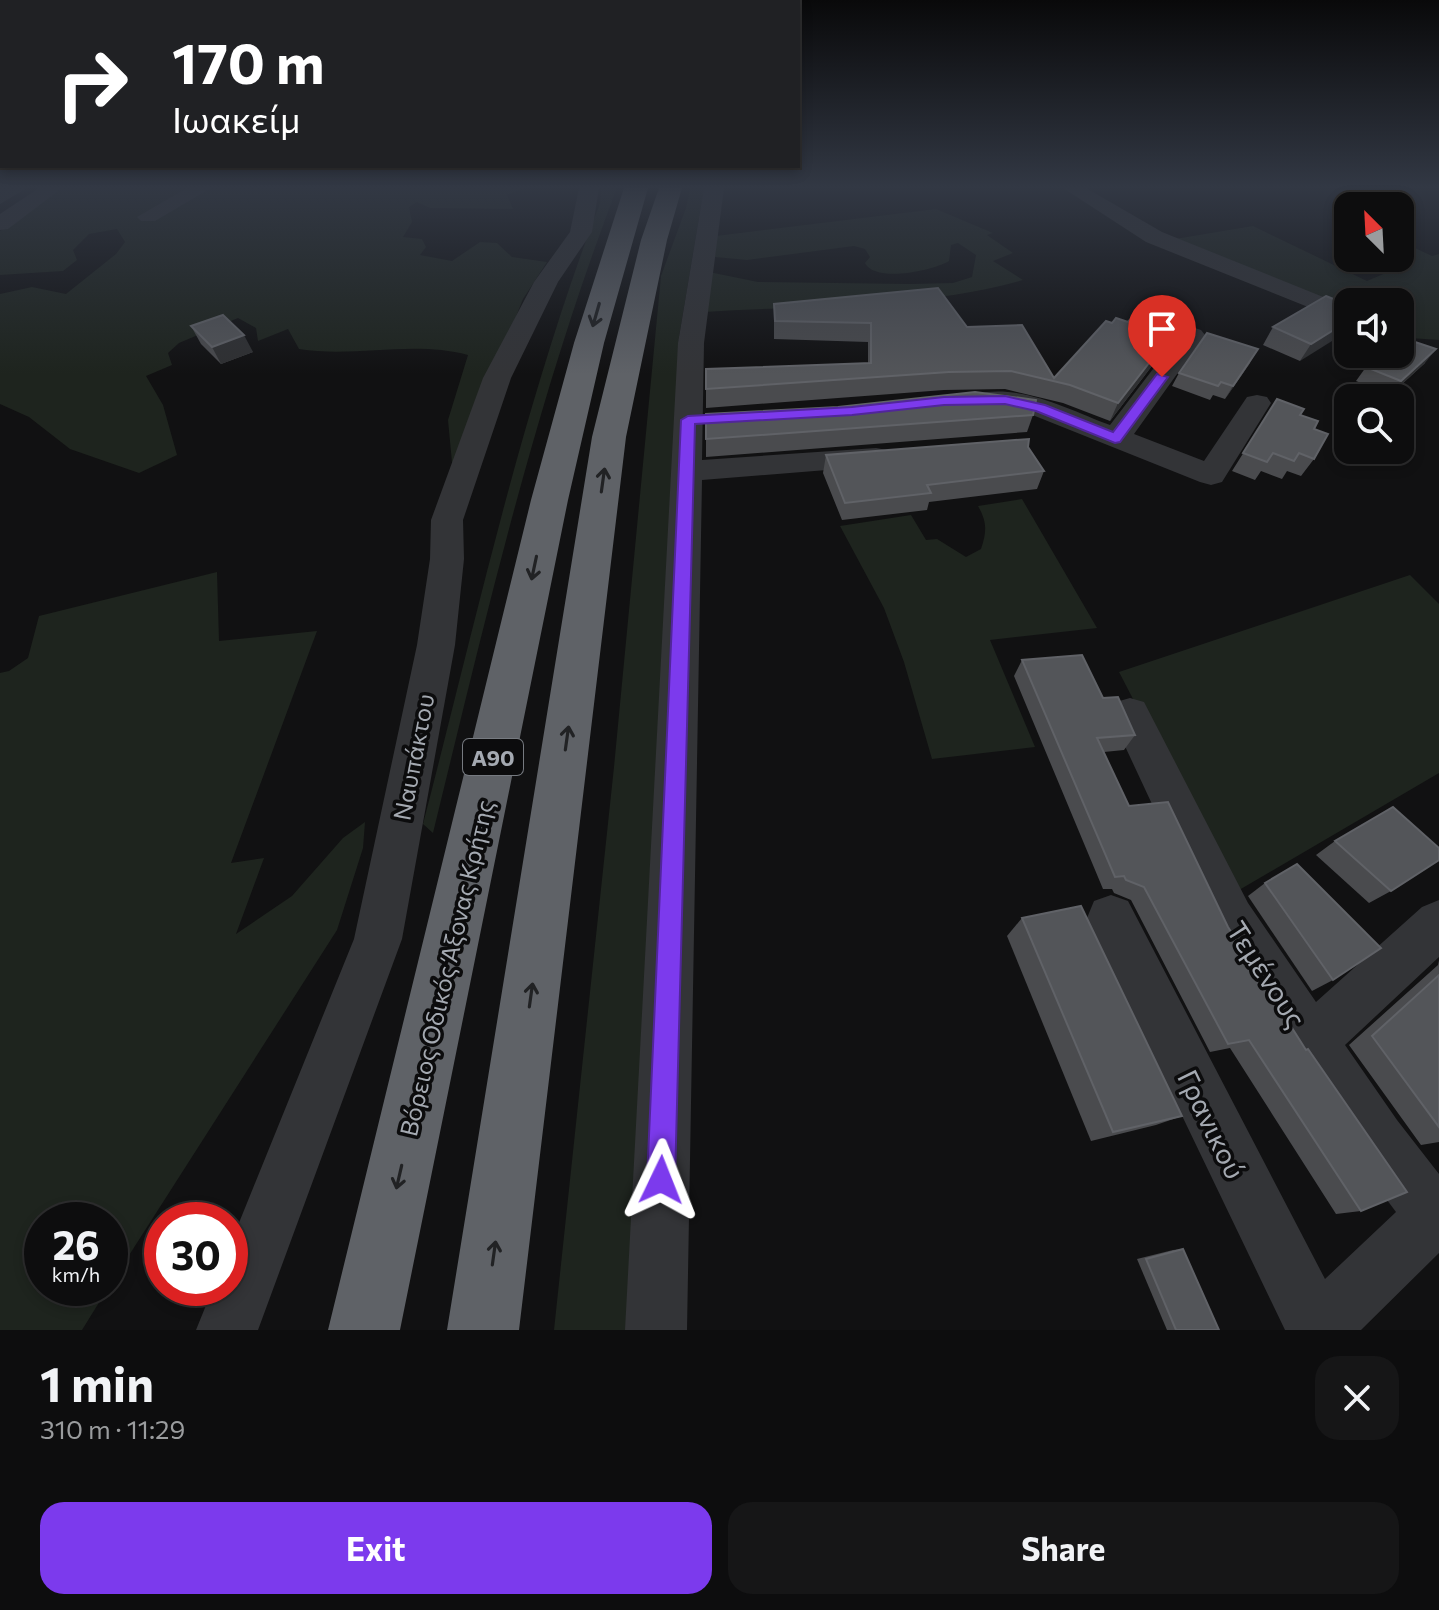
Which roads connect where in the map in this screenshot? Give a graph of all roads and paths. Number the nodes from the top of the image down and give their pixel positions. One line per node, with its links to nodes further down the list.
1 (568, 250): 18 (street, Ναυπάκτου)
2 (617, 250): 19 (highway, Βόρειος Οδικός Άξονας Κρήτης / Α90, one-way to 19)
3 (652, 250): 20 (highway, one-way to 3)
4 (704, 250): 12 (street)
5 (1186, 250): 6 (street)
6 (1334, 310)
7 (1192, 335): 10 (street)
8 (957, 401): 10 (street)
9 (1257, 403): 10 (street)
10 (1115, 439)
11 (908, 455): 12 (street)
12 (687, 471): 21 (street)
13 (1130, 714): 16 (street, Τεμένους)
14 (1111, 918): 22 (street, Γρανικού)
15 (1439, 924): 16 (street)
16 (1311, 1041): 17 (street, Τεμένους)
17 (1437, 1214): 22 (street, Γρανικού)
18 (227, 1330)
19 (364, 1330)
20 (483, 1330)
21 (656, 1330)
22 (1316, 1330)

